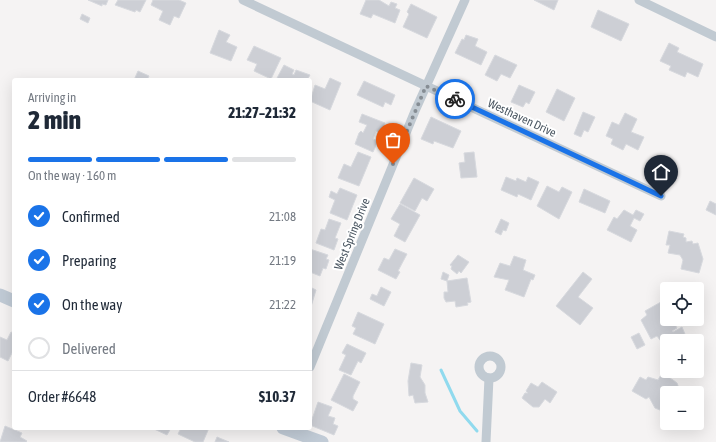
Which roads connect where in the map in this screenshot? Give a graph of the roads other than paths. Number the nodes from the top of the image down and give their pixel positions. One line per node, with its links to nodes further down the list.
1 (243, 0): 5 (street, Westhaven Drive)
2 (465, 0): 5 (street, West Spring Drive)
3 (639, 0): 4 (street)
4 (716, 37)
5 (426, 86): 6 (street, Westhaven Drive); 9 (street, West Spring Drive)
6 (661, 196)
7 (0, 295): 8 (street)
8 (12, 300)
9 (312, 363)
10 (489, 378): 13 (street)
11 (290, 430): 12 (street)
12 (322, 442)
13 (486, 442)

